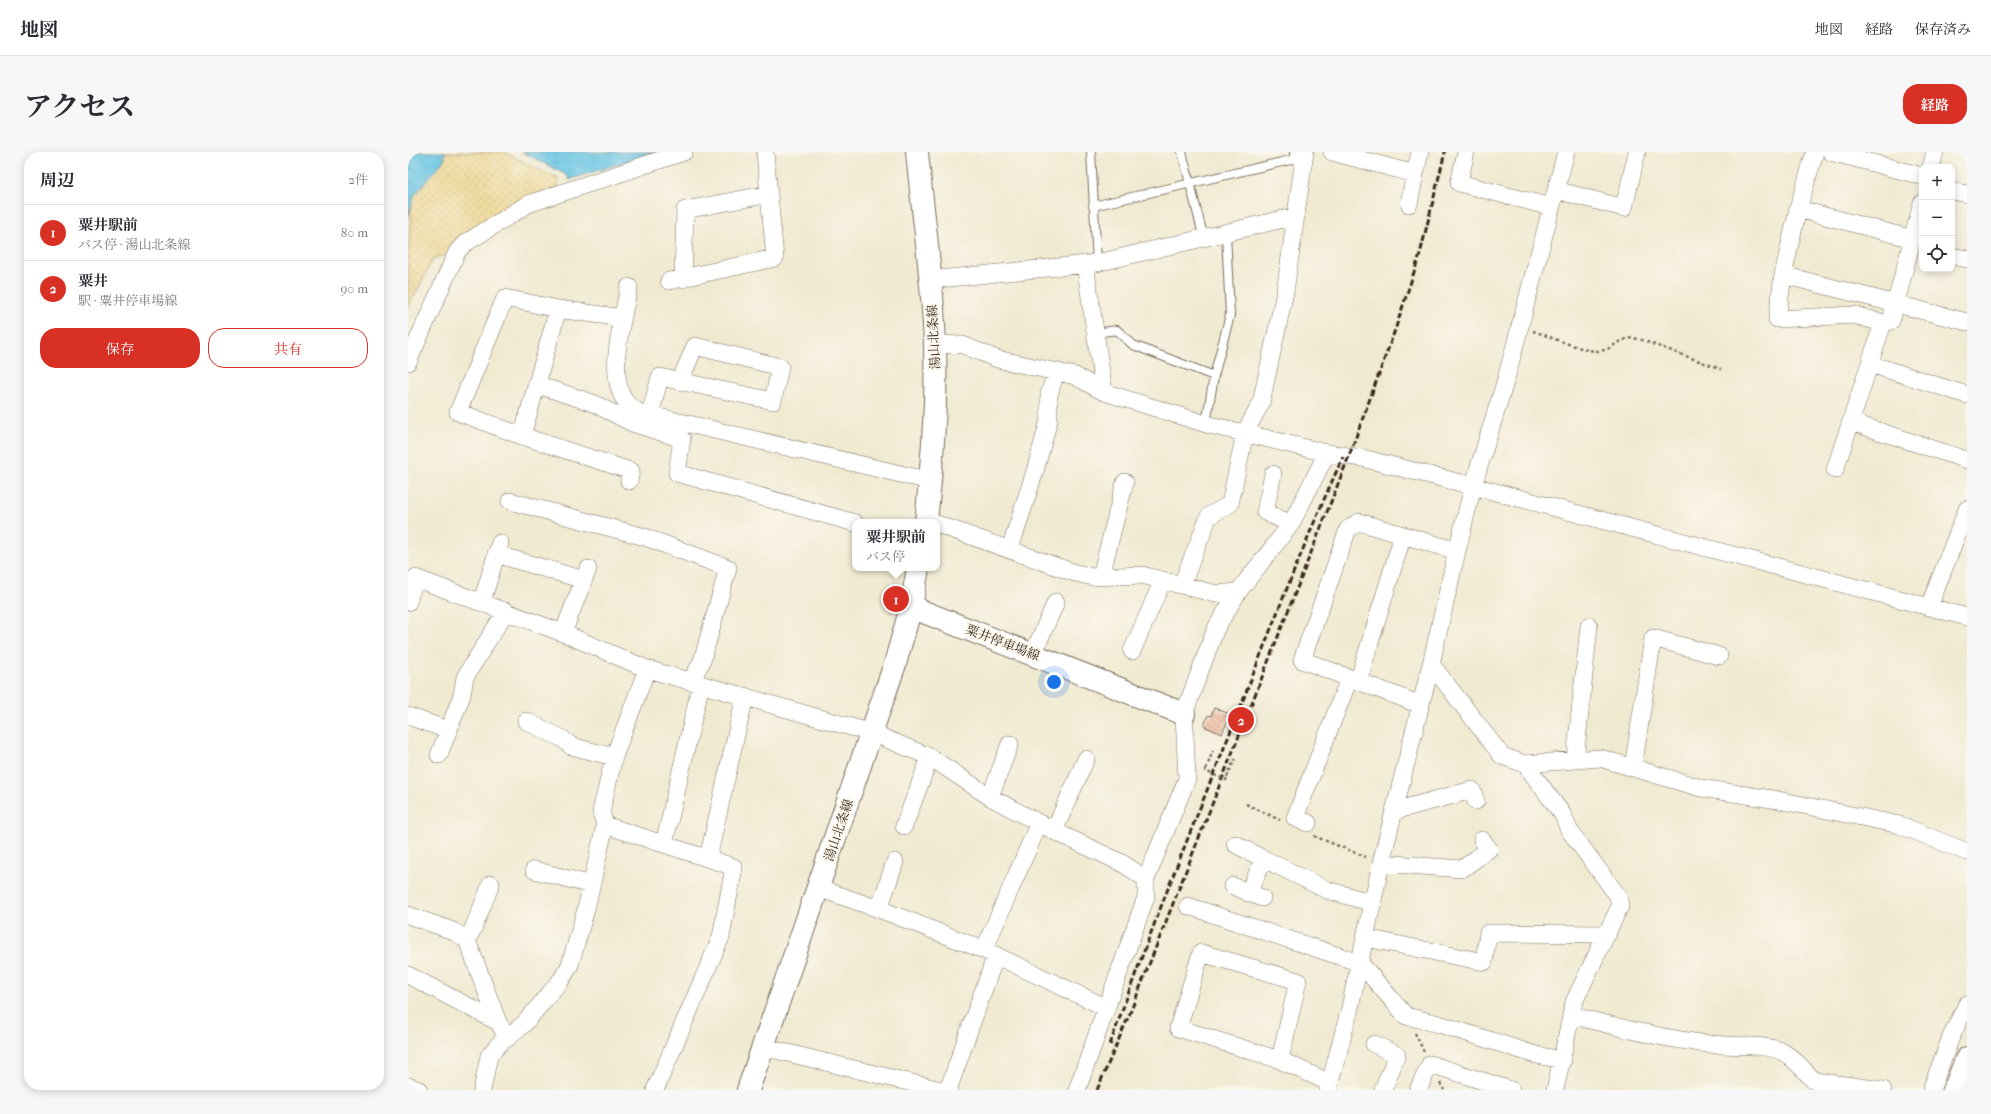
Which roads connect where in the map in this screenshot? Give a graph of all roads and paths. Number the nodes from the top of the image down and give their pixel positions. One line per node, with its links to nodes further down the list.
1 (684, 152): 47 (street)
2 (765, 152): 22 (street)
3 (918, 152): 37 (main road, 湯山北条線)
4 (1091, 152): 25 (lane)
5 (1182, 152): 19 (lane)
6 (1294, 152): 19 (lane)
7 (1305, 152): 28 (street)
8 (1332, 152): 17 (street)
9 (1420, 152): 17 (street)
10 (1466, 152): 26 (street)
11 (1566, 152): 20 (street)
12 (1637, 152): 20 (street)
13 (1815, 152): 27 (street)
14 (1831, 152): 18 (street)
15 (1935, 152): 16 (street)
16 (1932, 164)
17 (1415, 174): 24 (street)
18 (1919, 175)
19 (1188, 183): 25 (lane); 31 (lane)
20 (1556, 190): 26 (street)
21 (1955, 192): 23 (street)
22 (769, 194): 22 (street)
23 (1967, 194)
24 (1409, 204)
25 (1093, 206): 35 (lane)
26 (1551, 207): 44 (street)
27 (1798, 209): 32 (street); 36 (street)
28 (1296, 216): 30 (street); 59 (street)
29 (1919, 221): 32 (street)
30 (1226, 234): 31 (street); 51 (lane)
31 (1204, 239): 35 (street)
32 (1915, 245): 39 (street)
33 (1955, 257): 34 (street)
34 (1967, 259)
35 (1091, 264): 37 (street); 45 (street)
36 (1783, 275): 39 (street); 43 (street)
37 (930, 280): 46 (main road, 湯山北条線)
38 (629, 288): 41 (street)
39 (1896, 304): 42 (street); 43 (street)
40 (558, 308): 41 (street); 53 (street); 60 (street)
41 (623, 318): 56 (street)
42 (1967, 322)
43 (1883, 323): 48 (street)
44 (1520, 326): 49 (path); 68 (street)
45 (1095, 333): 51 (lane); 54 (street)
46 (935, 344): 50 (street); 66 (main road, 湯山北条線)
47 (408, 362)
48 (1870, 364): 55 (street); 57 (street)
49 (1721, 369)
50 (1056, 371): 54 (street); 76 (street)
51 (1214, 376): 58 (lane)
52 (680, 382): 52 (street); 56 (street)
53 (538, 384): 56 (street); 60 (street)
54 (1104, 392): 58 (street)
55 (1967, 396)
56 (648, 422): 66 (street); 72 (street)
57 (1851, 422): 62 (street); 63 (street)
58 (1206, 424): 59 (street)
59 (1245, 433): 61 (street); 81 (street)
60 (522, 436): 65 (street)
61 (1327, 453): 68 (street); 73 (street)
62 (1967, 460)
63 (1835, 470)
64 (1273, 474): 73 (street)
65 (629, 481)
66 (930, 481): 71 (main road, 湯山北条線)
67 (1124, 482): 79 (street)
68 (1473, 486): 77 (street); 87 (street)
69 (510, 500): 98 (street)
70 (1967, 509): 87 (street)
71 (926, 519)
72 (852, 522)
73 (1291, 524): 82 (street)
74 (940, 525): 76 (street)
75 (1403, 535): 77 (street); 97 (street); 97 (street)
76 (1010, 549): 79 (street)
77 (1457, 551): 95 (street)
78 (917, 571): 86 (main road, 湯山北条線)
79 (1101, 576): 80 (street)
80 (1163, 580): 81 (street); 92 (street)
81 (1182, 584): 82 (street)
82 (1238, 592): 101 (street)
83 (408, 602): 84 (street)
84 (482, 602): 88 (street); 91 (street)
85 (1056, 602): 93 (street)
86 (911, 607): 93 (main road, 粟井停車場線); 105 (main road, 湯山北条線)
87 (1930, 607): 89 (street)
88 (506, 611): 91 (street); 104 (street)
89 (1967, 617)
90 (1589, 626): 113 (street)
91 (563, 633): 96 (street)
92 (1132, 651)
93 (1032, 654): 101 (main road, 粟井停車場線)
94 (1719, 656): 115 (street)
95 (1431, 664): 100 (street); 114 (street)
96 (647, 669): 98 (street); 109 (street)
97 (1353, 681): 100 (street); 120 (street)
98 (696, 682): 99 (street); 125 (street)
99 (745, 696): 105 (street); 128 (street)
100 (1420, 705): 118 (street)
101 (1184, 714): 133 (street)
102 (408, 716): 104 (street)
103 (526, 721): 109 (street)
104 (448, 730): 108 (street)
105 (872, 733): 110 (street); 136 (main road, 湯山北条線)
106 (1010, 744): 116 (street)
107 (1213, 751): 112 (path, bridge)
108 (439, 755)
109 (614, 757): 121 (street)
110 (930, 757): 116 (street); 122 (street)
111 (1086, 759): 123 (street)
112 (1235, 759)
113 (1575, 760): 114 (street); 115 (street)
114 (1525, 764): 142 (street)
115 (1634, 768): 127 (street)
116 (990, 797): 119 (street)
117 (1476, 801): 118 (street)
118 (1394, 811): 131 (street)
119 (1039, 823): 123 (street); 145 (street)
120 (1308, 823)
121 (605, 825): 125 (street); 135 (street)
122 (904, 826)
123 (1054, 831): 133 (street)
124 (1482, 840): 131 (street)
125 (664, 844): 128 (street)
126 (1235, 844): 129 (street)
127 (1967, 852)
128 (708, 858): 162 (street)
129 (1264, 859): 137 (street); 138 (street)
130 (895, 862): 140 (street)
131 (1381, 863): 138 (street)
132 (534, 870): 135 (street)
133 (1146, 879): 149 (street)
134 (491, 884): 144 (street)
135 (592, 885): 152 (street)
136 (818, 888): 140 (street); 154 (main road, 湯山北条線)
137 (1248, 892)
138 (1373, 903): 143 (street)
139 (1188, 906): 146 (street)
140 (879, 909): 145 (street)
141 (408, 915): 144 (street)
142 (1608, 934): 143 (street); 150 (street)
143 (1366, 938): 146 (street)
144 (467, 940): 151 (street)
145 (990, 953): 149 (street); 165 (street)
146 (1360, 963): 157 (street); 159 (street)
147 (408, 975): 151 (street)
148 (1967, 1004): 172 (street)
149 (1107, 1008): 166 (street)
150 (1571, 1015): 157 (street); 171 (street)
151 (498, 1022): 152 (street)
152 (508, 1038): 161 (street)
153 (1374, 1044): 167 (street)
154 (763, 1047): 163 (main road, 湯山北条線); 164 (street)
155 (1967, 1058): 173 (main road)
156 (1280, 1060): 156 (street); 159 (street)
157 (1563, 1060): 170 (street)
158 (408, 1086): 160 (street)
159 (1329, 1087)
160 (419, 1090)
161 (482, 1090)
162 (655, 1090)
163 (748, 1090)
164 (940, 1090)
165 (948, 1090)
166 (1077, 1090)
167 (1383, 1090)
168 (1418, 1090): 169 (street)
169 (1511, 1090)
170 (1555, 1090)
171 (1883, 1090)
172 (1931, 1090)
173 (1954, 1090)

